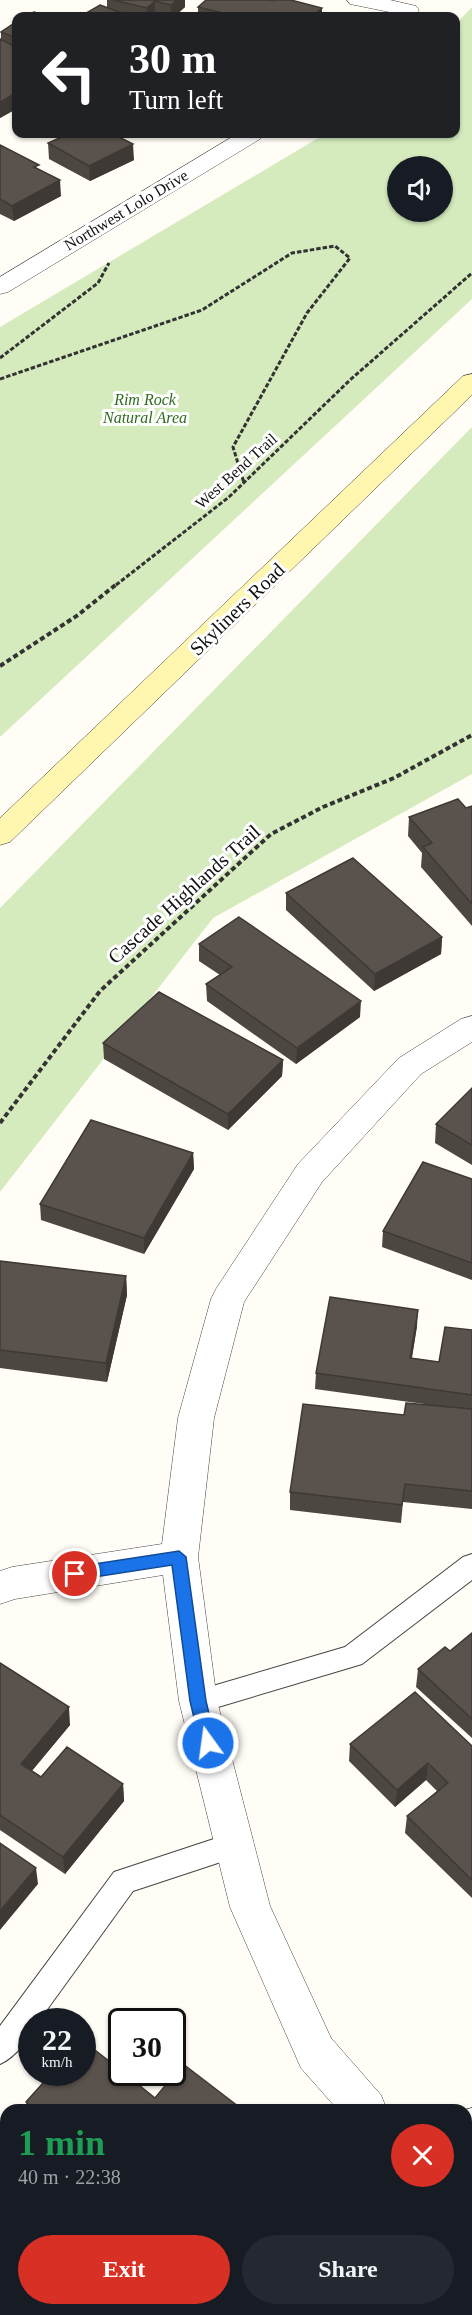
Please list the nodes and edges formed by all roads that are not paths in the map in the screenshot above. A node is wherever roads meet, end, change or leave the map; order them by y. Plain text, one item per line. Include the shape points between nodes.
1 (357, 0) edge
2 (411, 9) edge
3 (245, 138) edge
4 (0, 287) edge
5 (472, 381) edge
6 (0, 835) edge
7 (472, 1026) edge
8 (179, 1557) junction
9 (472, 1565) edge
10 (0, 1588) edge
11 (198, 1701) junction
12 (235, 1845) junction
13 (0, 2049) edge
14 (361, 2104) edge

1 - 2 street
3 - 4 street, Northwest Lolo Drive
5 - 6 street, Skyliners Road
7 - 8 street via 410,1066 310,1173 228,1299 196,1418
8 - 10 street
8 - 11 street
9 - 11 lane via 353,1656
11 - 12 street
12 - 13 lane via 124,1881
12 - 14 street via 250,1907 316,2053

